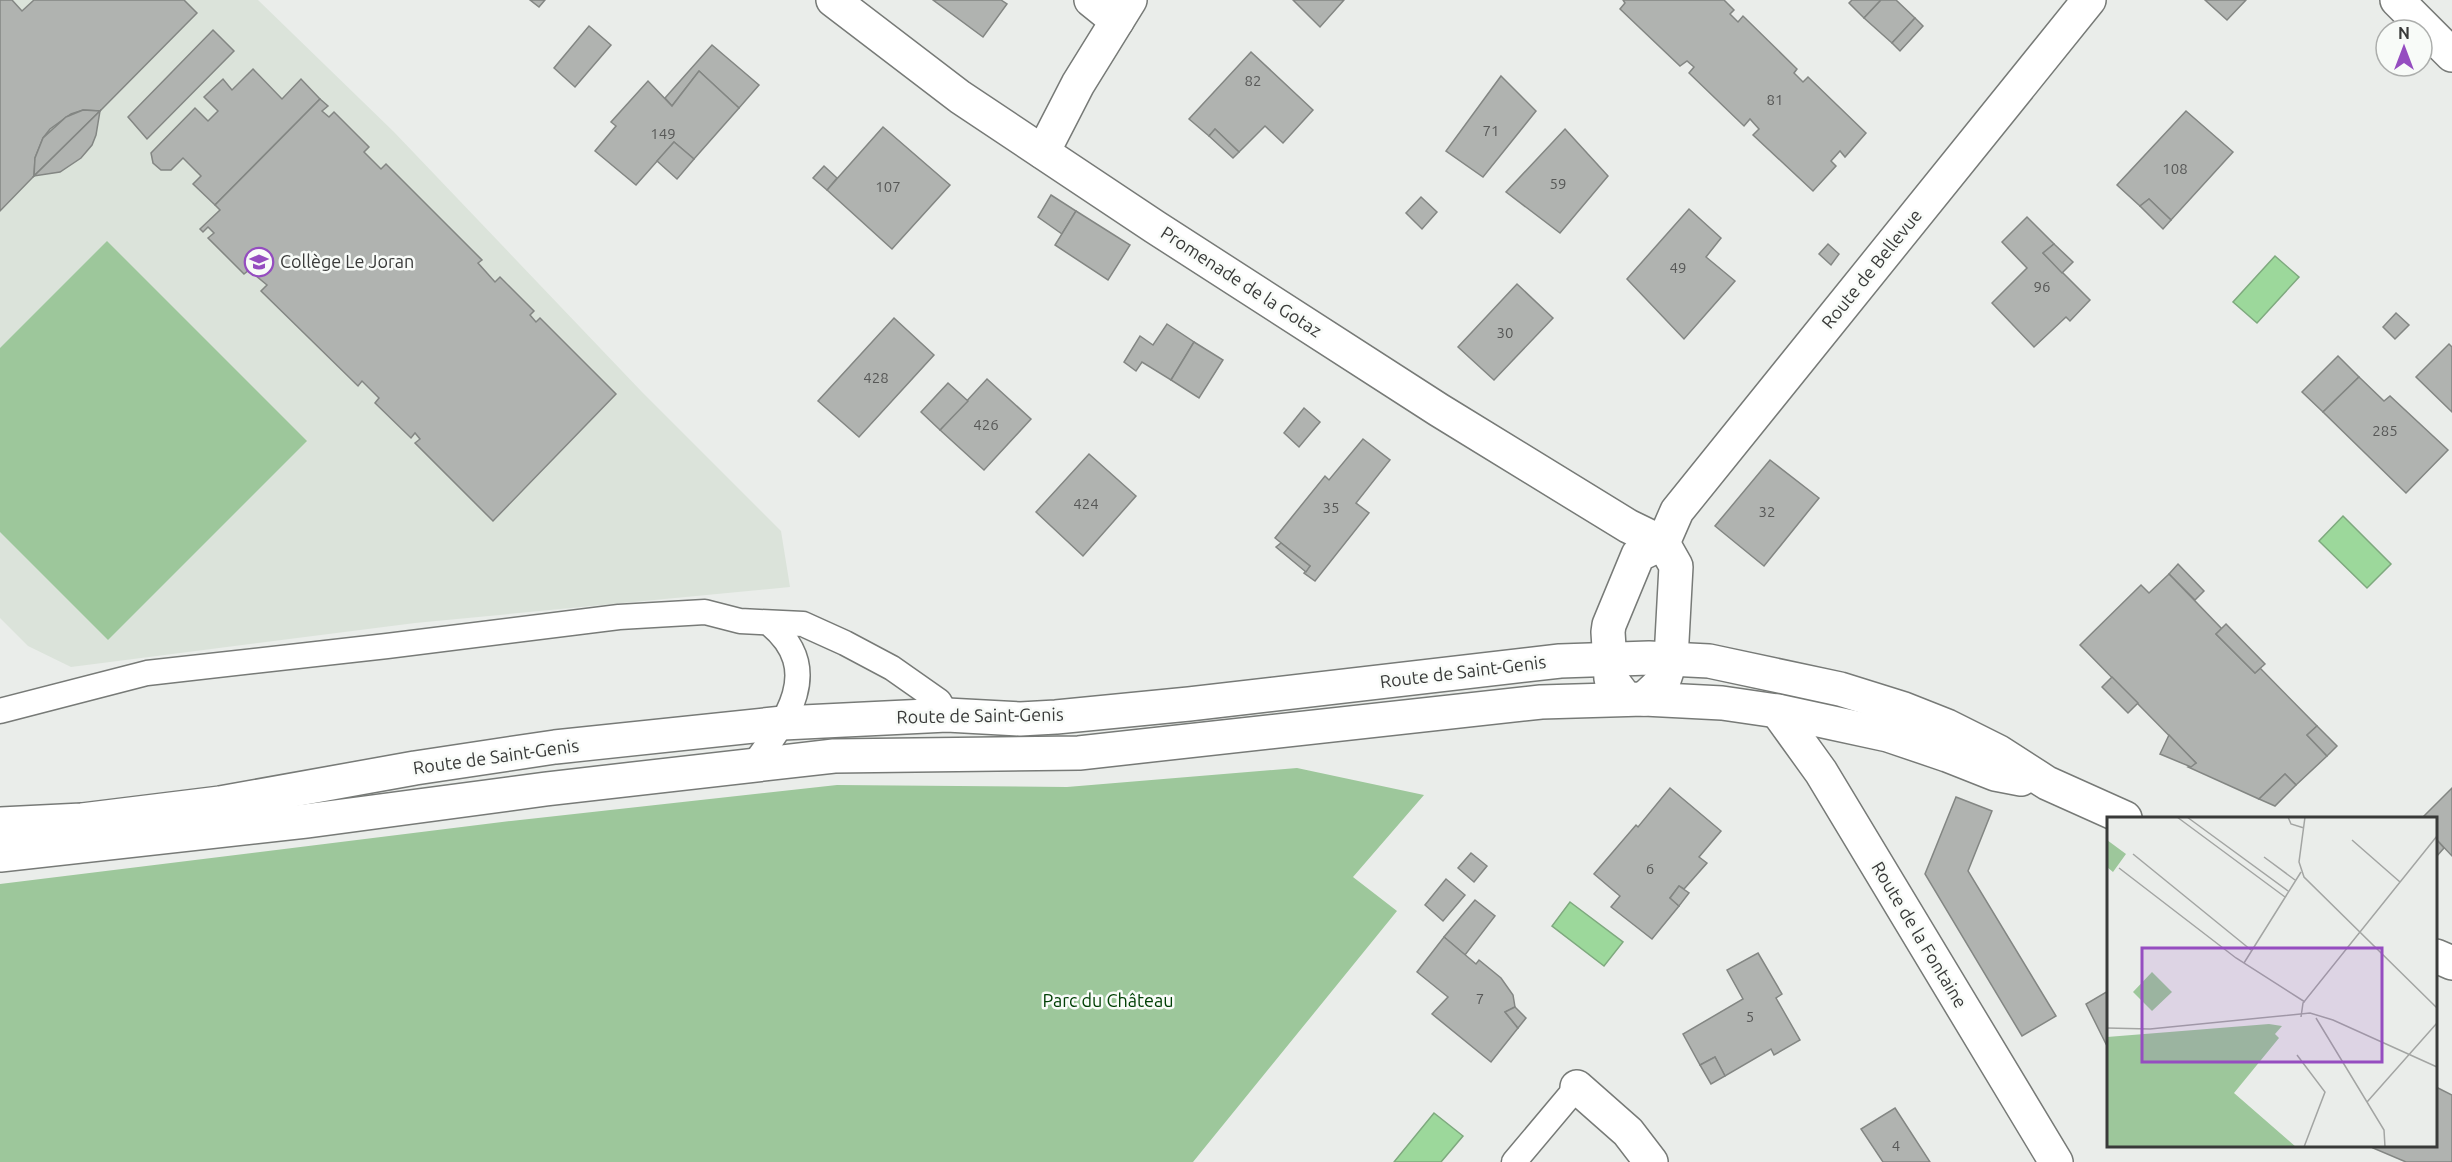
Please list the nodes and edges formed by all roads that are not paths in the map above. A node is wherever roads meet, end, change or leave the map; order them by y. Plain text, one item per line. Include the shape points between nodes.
1 (833, 0) edge
2 (1091, 0) edge
3 (2089, 0) edge
4 (2397, 0) edge
5 (1124, 10) edge
6 (2452, 55) edge
7 (1043, 152) junction
8 (1663, 543) junction
9 (770, 624) junction
10 (1608, 658) junction
11 (1671, 659) junction
12 (1635, 699) junction
13 (0, 711) edge
14 (1777, 711) junction
15 (947, 715) junction
16 (783, 723) junction
17 (753, 765) junction
18 (2047, 783) junction
19 (2120, 817) edge
20 (0, 824) edge
21 (0, 855) edge
22 (2437, 956) edge
23 (2452, 963) edge
24 (1577, 1087) joint
25 (1514, 1162) edge
26 (1651, 1162) edge
27 (2055, 1162) edge

1 - 7 main road, Promenade de la Gotaz via 960,97
2 - 5 main road
3 - 8 main road, Route de Bellevue via 1677,511
4 - 6 main road
5 - 7 main road via 1078,84
7 - 8 main road, Promenade de la Gotaz via 1439,410 1628,526
8 - 10 main road via 1638,555 1609,625
8 - 11 main road via 1676,566
9 - 13 lane via 705,612 619,617 147,673
9 - 15 lane via 802,624 844,643 892,668 939,701
9 - 16 lane via 786,638 798,674 793,703
10 - 11 main road, Route de Saint-Genis
10 - 12 main road via 1611,679
10 - 15 main road, Route de Saint-Genis via 1056,717
11 - 12 main road via 1664,680
11 - 18 main road, Route de Saint-Genis via 1709,661 1775,674 1904,708 1999,752
12 - 14 main road, Route de Saint-Genis via 1722,703
12 - 17 main road, Route de Saint-Genis via 1495,705 1079,753 834,756
14 - 18 main road, Route de Saint-Genis via 1888,735 1995,774
14 - 27 main road, Route de la Fontaine via 1821,772
15 - 16 main road, Route de Saint-Genis
16 - 17 lane
16 - 20 main road, Route de Saint-Genis via 555,747 208,804 82,820
17 - 21 main road, Route de Saint-Genis
18 - 19 main road, Route de Saint-Genis
22 - 23 main road
24 - 25 lane
24 - 26 main road via 1628,1132

